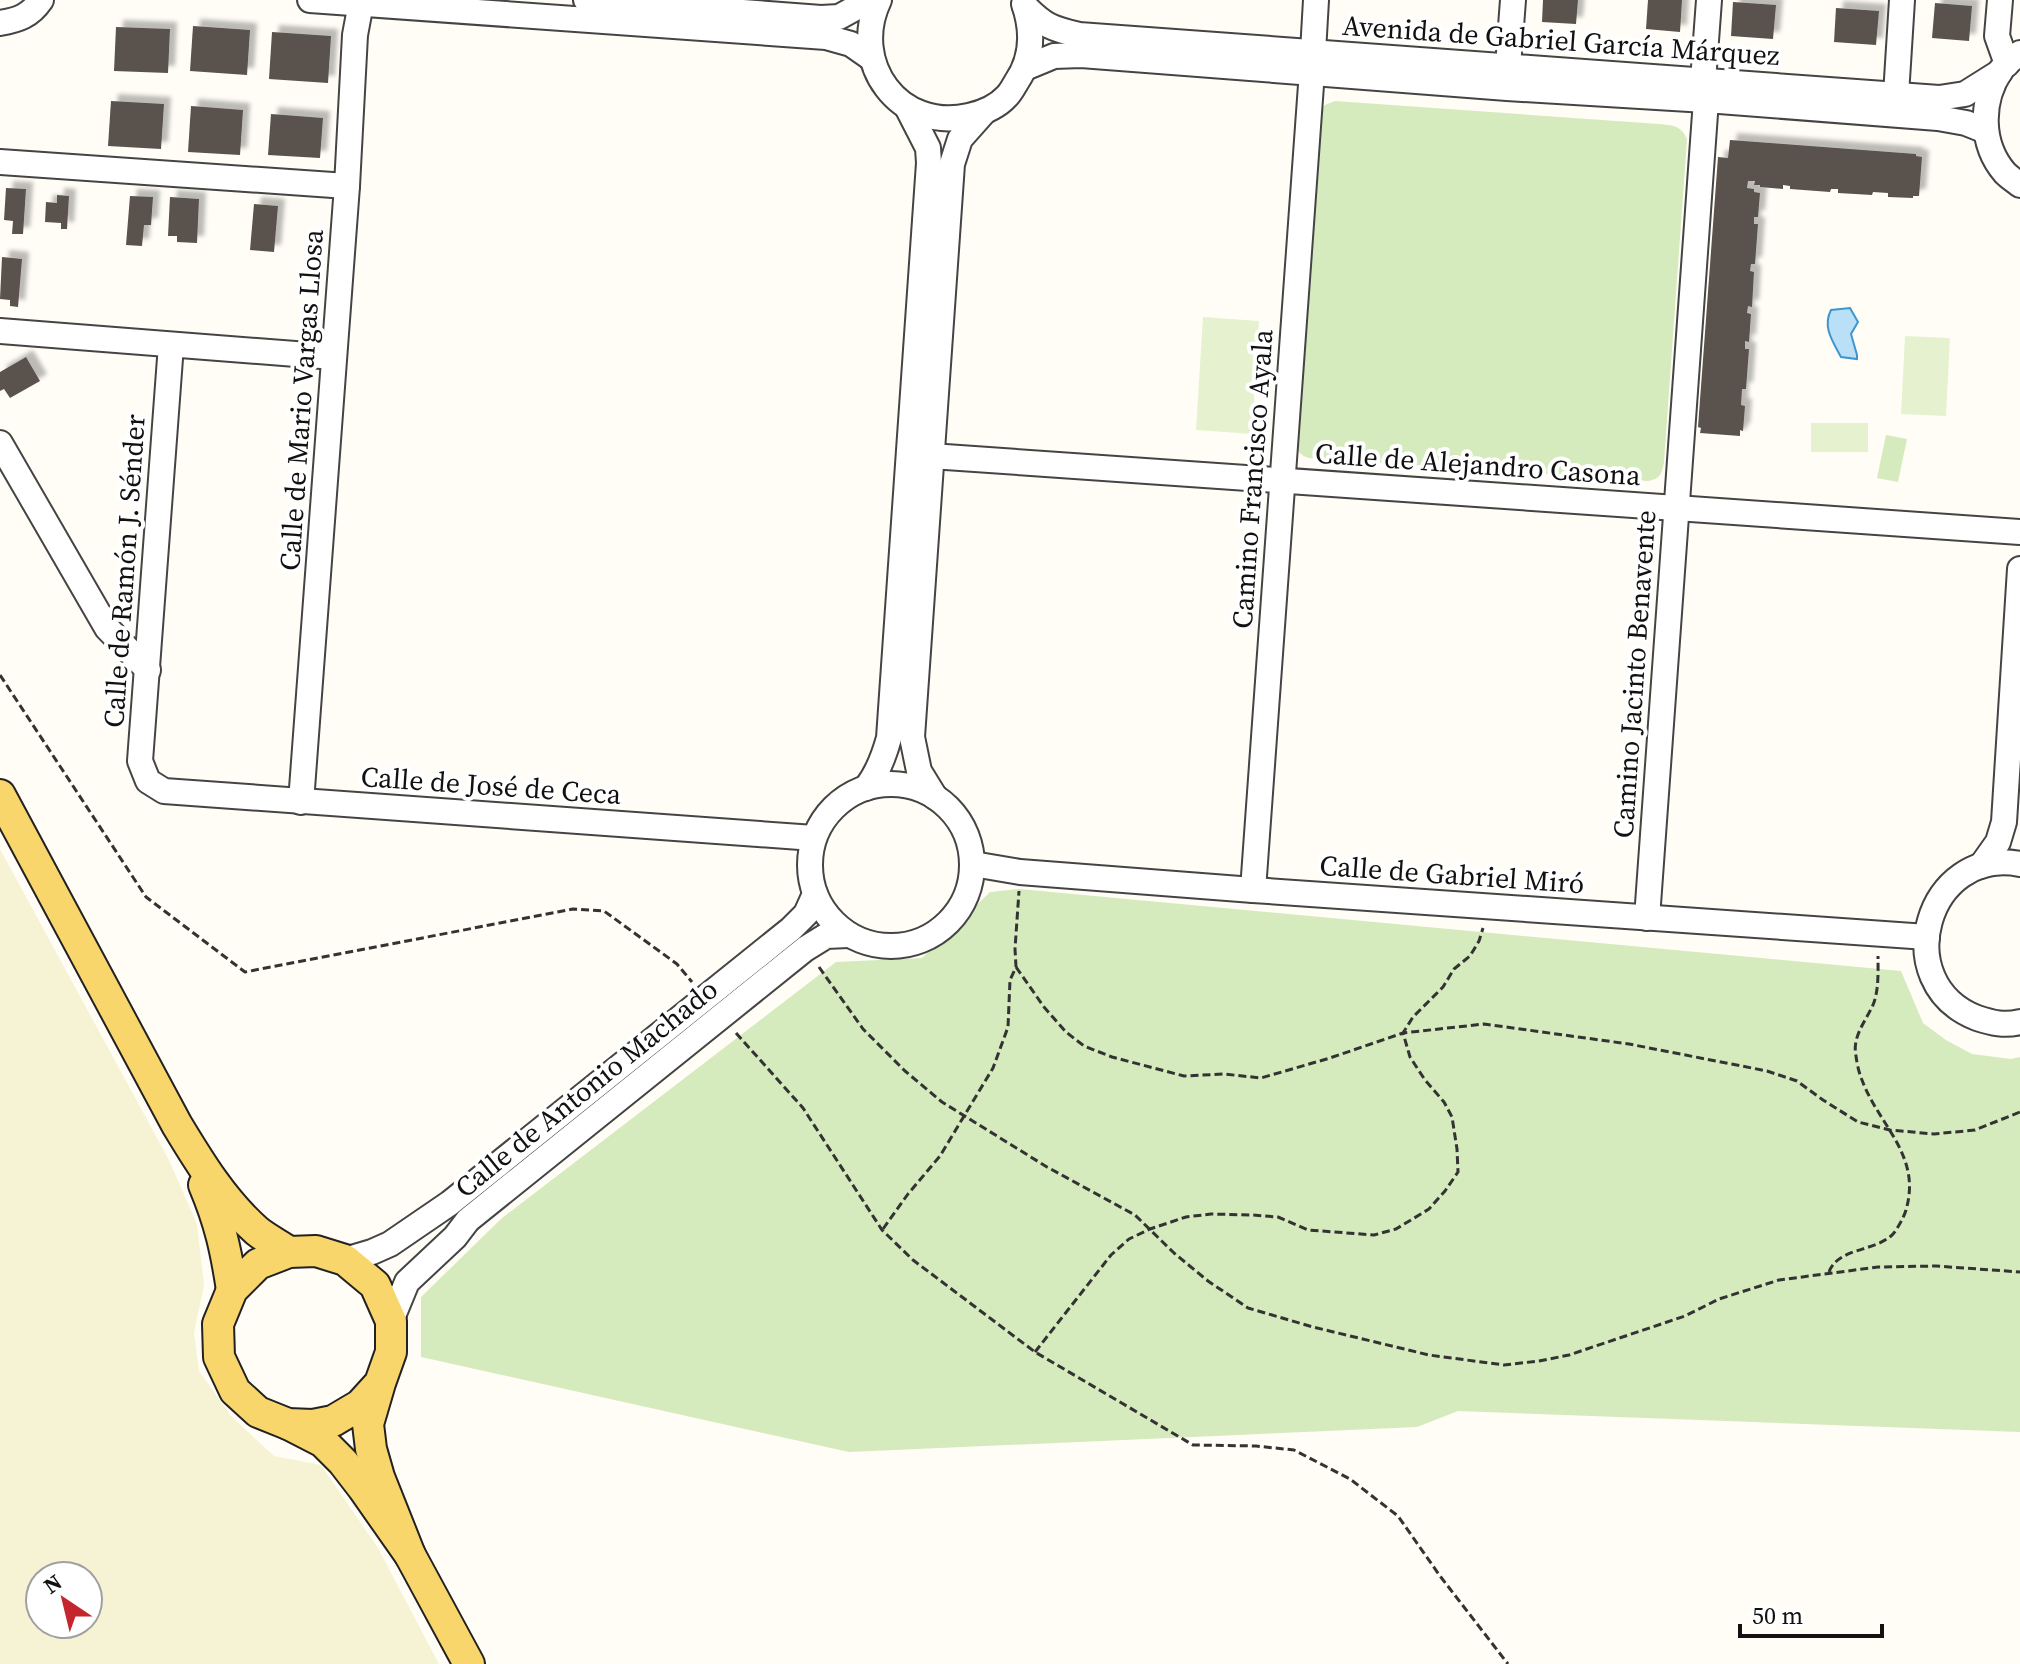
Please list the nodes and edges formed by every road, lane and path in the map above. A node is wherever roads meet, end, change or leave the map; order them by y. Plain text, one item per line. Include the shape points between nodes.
1 (41, 0) edge
2 (310, 0) edge
3 (586, 0) edge
4 (870, 0) edge
5 (879, 0) edge
6 (1316, 0) edge
7 (1513, 0) edge
8 (1709, 0) edge
9 (1902, 0) edge
10 (2000, 0) edge
11 (361, 3) junction
12 (1023, 3) edge
13 (702, 4) edge
14 (0, 23) edge
15 (871, 58) junction
16 (1312, 62) junction
17 (2009, 63) edge
18 (1508, 66) junction
19 (1025, 68) junction
20 (1704, 90) junction
21 (1896, 95) junction
22 (907, 107) junction
23 (984, 112) junction
24 (1986, 131) junction
25 (0, 162) edge
26 (2020, 185) edge
27 (347, 186) junction
28 (0, 331) edge
29 (171, 345) junction
30 (334, 357) junction
31 (0, 443) edge
32 (931, 456) junction
33 (1282, 480) junction
34 (1676, 508) junction
35 (2020, 532) edge
36 (2020, 569) edge
37 (148, 670) junction
38 (0, 675) edge
39 (866, 788) junction
40 (164, 791) joint
41 (0, 795) edge
42 (935, 797) junction
43 (301, 802) junction
44 (814, 838) junction
45 (973, 864) junction
46 (2020, 864) edge
47 (1981, 866) junction
48 (1020, 872) junction
49 (1253, 890) junction
50 (815, 894) junction
51 (1647, 918) junction
52 (1485, 922) dead end
53 (848, 935) junction
54 (1927, 937) junction
55 (805, 949) junction
56 (1878, 953) dead end
57 (1016, 967) junction
58 (706, 998) junction
59 (722, 1017) junction
60 (2020, 1022) edge
61 (1403, 1033) junction
62 (2020, 1112) edge
63 (964, 1117) junction
64 (177, 1125) junction
65 (1890, 1130) junction
66 (1150, 1229) junction
67 (882, 1230) junction
68 (289, 1252) junction
69 (345, 1260) junction
70 (1829, 1272) junction
71 (2020, 1272) edge
72 (232, 1290) junction
73 (391, 1321) junction
74 (1035, 1352) junction
75 (380, 1383) junction
76 (288, 1424) junction
77 (410, 1555) junction
78 (469, 1664) edge
79 (1508, 1664) edge

1 - 14 street via 20,19
2 - 11 street
3 - 13 street
4 - 13 street via 839,17 821,18
5 - 15 street via 872,15
6 - 16 street, Camino Francisco Ayala
7 - 18 street
8 - 20 street, Camino Jacinto Benavente
9 - 21 street
10 - 17 street via 1997,36
11 - 15 street via 826,37 851,44
11 - 27 street, Calle de Mario Vargas Llosa
12 - 16 street, Avenida de Gabriel García Márquez via 1053,29 1079,35
12 - 19 street via 1031,37
15 - 22 street via 891,95
16 - 18 street, Avenida de Gabriel García Márquez
16 - 19 street, Avenida de Gabriel García Márquez via 1081,55 1054,56
16 - 20 street, Avenida de Gabriel García Márquez via 1507,88
16 - 33 street, Camino Francisco Ayala
17 - 21 street, Avenida de Gabriel García Márquez via 1965,94
17 - 24 street via 1987,100
18 - 20 street, Avenida de Gabriel García Márquez
19 - 23 street via 1007,96
20 - 21 street, Avenida de Gabriel García Márquez
20 - 24 street, Avenida de Gabriel García Márquez via 1938,118
20 - 34 street, Camino Jacinto Benavente
22 - 23 street via 944,119
22 - 39 street via 928,148 929,163 889,738
23 - 32 street via 960,139 952,164
24 - 26 street via 1992,153
25 - 27 street
27 - 30 street, Calle de Mario Vargas Llosa
28 - 29 street
29 - 30 street
29 - 37 street, Calle de Ramón J. Sénder
30 - 43 street, Calle de Mario Vargas Llosa
31 - 37 street via 107,628
32 - 33 street, Calle de Alejandro Casona
32 - 42 street via 912,737 919,771
33 - 34 street, Calle de Alejandro Casona
33 - 49 street, Camino Francisco Ayala
34 - 35 street, Calle de Alejandro Casona
34 - 51 street, Camino Jacinto Benavente
36 - 47 street via 2004,822
37 - 40 street, Calle de Ramón J. Sénder via 140,761 148,781
38 - 58 path via 146,897 245,972 573,909 604,911 677,964
39 - 42 street via 893,783
39 - 44 street via 849,795 824,819
40 - 43 street, Calle de José de Ceca
41 - 64 main road
42 - 45 street via 951,809 966,833
43 - 44 street, Calle de José de Ceca
44 - 50 street
45 - 48 street, Calle de Gabriel Miró
45 - 53 street via 967,895 948,923 925,939 895,947
46 - 47 street
47 - 54 street via 1964,873 1939,897
48 - 49 street, Calle de Gabriel Miró
48 - 57 path
49 - 51 street, Calle de Gabriel Miró
50 - 53 street via 832,922
50 - 58 street, Calle de Antonio Machado via 791,929
51 - 54 street, Calle de Gabriel Miró
52 - 61 path via 1470,956
53 - 55 street, Calle de Antonio Machado via 826,936
54 - 60 street via 1933,978 1948,1000 1964,1013 1992,1023
55 - 59 street, Calle de Antonio Machado
55 - 63 path via 863,1029 905,1071
56 - 65 path via 1874,1003 1860,1027 1855,1052 1862,1081
57 - 61 path via 1044,1007 1084,1046 1184,1076 1261,1078
57 - 63 path via 1010,980 1008,1027 993,1068
58 - 69 street, Calle de Antonio Machado via 450,1203 390,1244
59 - 67 path via 803,1108
59 - 73 street, Calle de Antonio Machado via 468,1220 407,1282
61 - 65 path via 1484,1024 1677,1052 1797,1081 1858,1122
61 - 66 path via 1410,1057 1452,1117 1457,1149 1458,1172 1429,1209 1374,1235 1308,1230 1278,1217 1252,1215 1186,1217
62 - 65 path via 1975,1130
63 - 66 path via 1135,1215
63 - 67 path
64 - 68 main road via 230,1204 259,1233
64 - 72 main road via 218,1218
65 - 70 path via 1905,1157 1906,1211 1892,1236 1845,1256
66 - 70 path via 1208,1281 1248,1308 1429,1355 1504,1365 1569,1355 1734,1294
66 - 74 path via 1111,1255
67 - 74 path via 913,1260
68 - 69 main road via 316,1251
68 - 72 main road via 258,1264
69 - 73 main road via 375,1285
70 - 71 path via 1936,1266
72 - 76 main road via 218,1324 219,1357 235,1391 258,1412
73 - 75 main road via 391,1352
74 - 79 path via 1193,1445 1294,1450 1350,1479 1398,1516
75 - 76 main road via 360,1405 333,1421
75 - 77 main road via 368,1424 371,1449
76 - 77 main road via 323,1442 343,1462
77 - 78 main road

